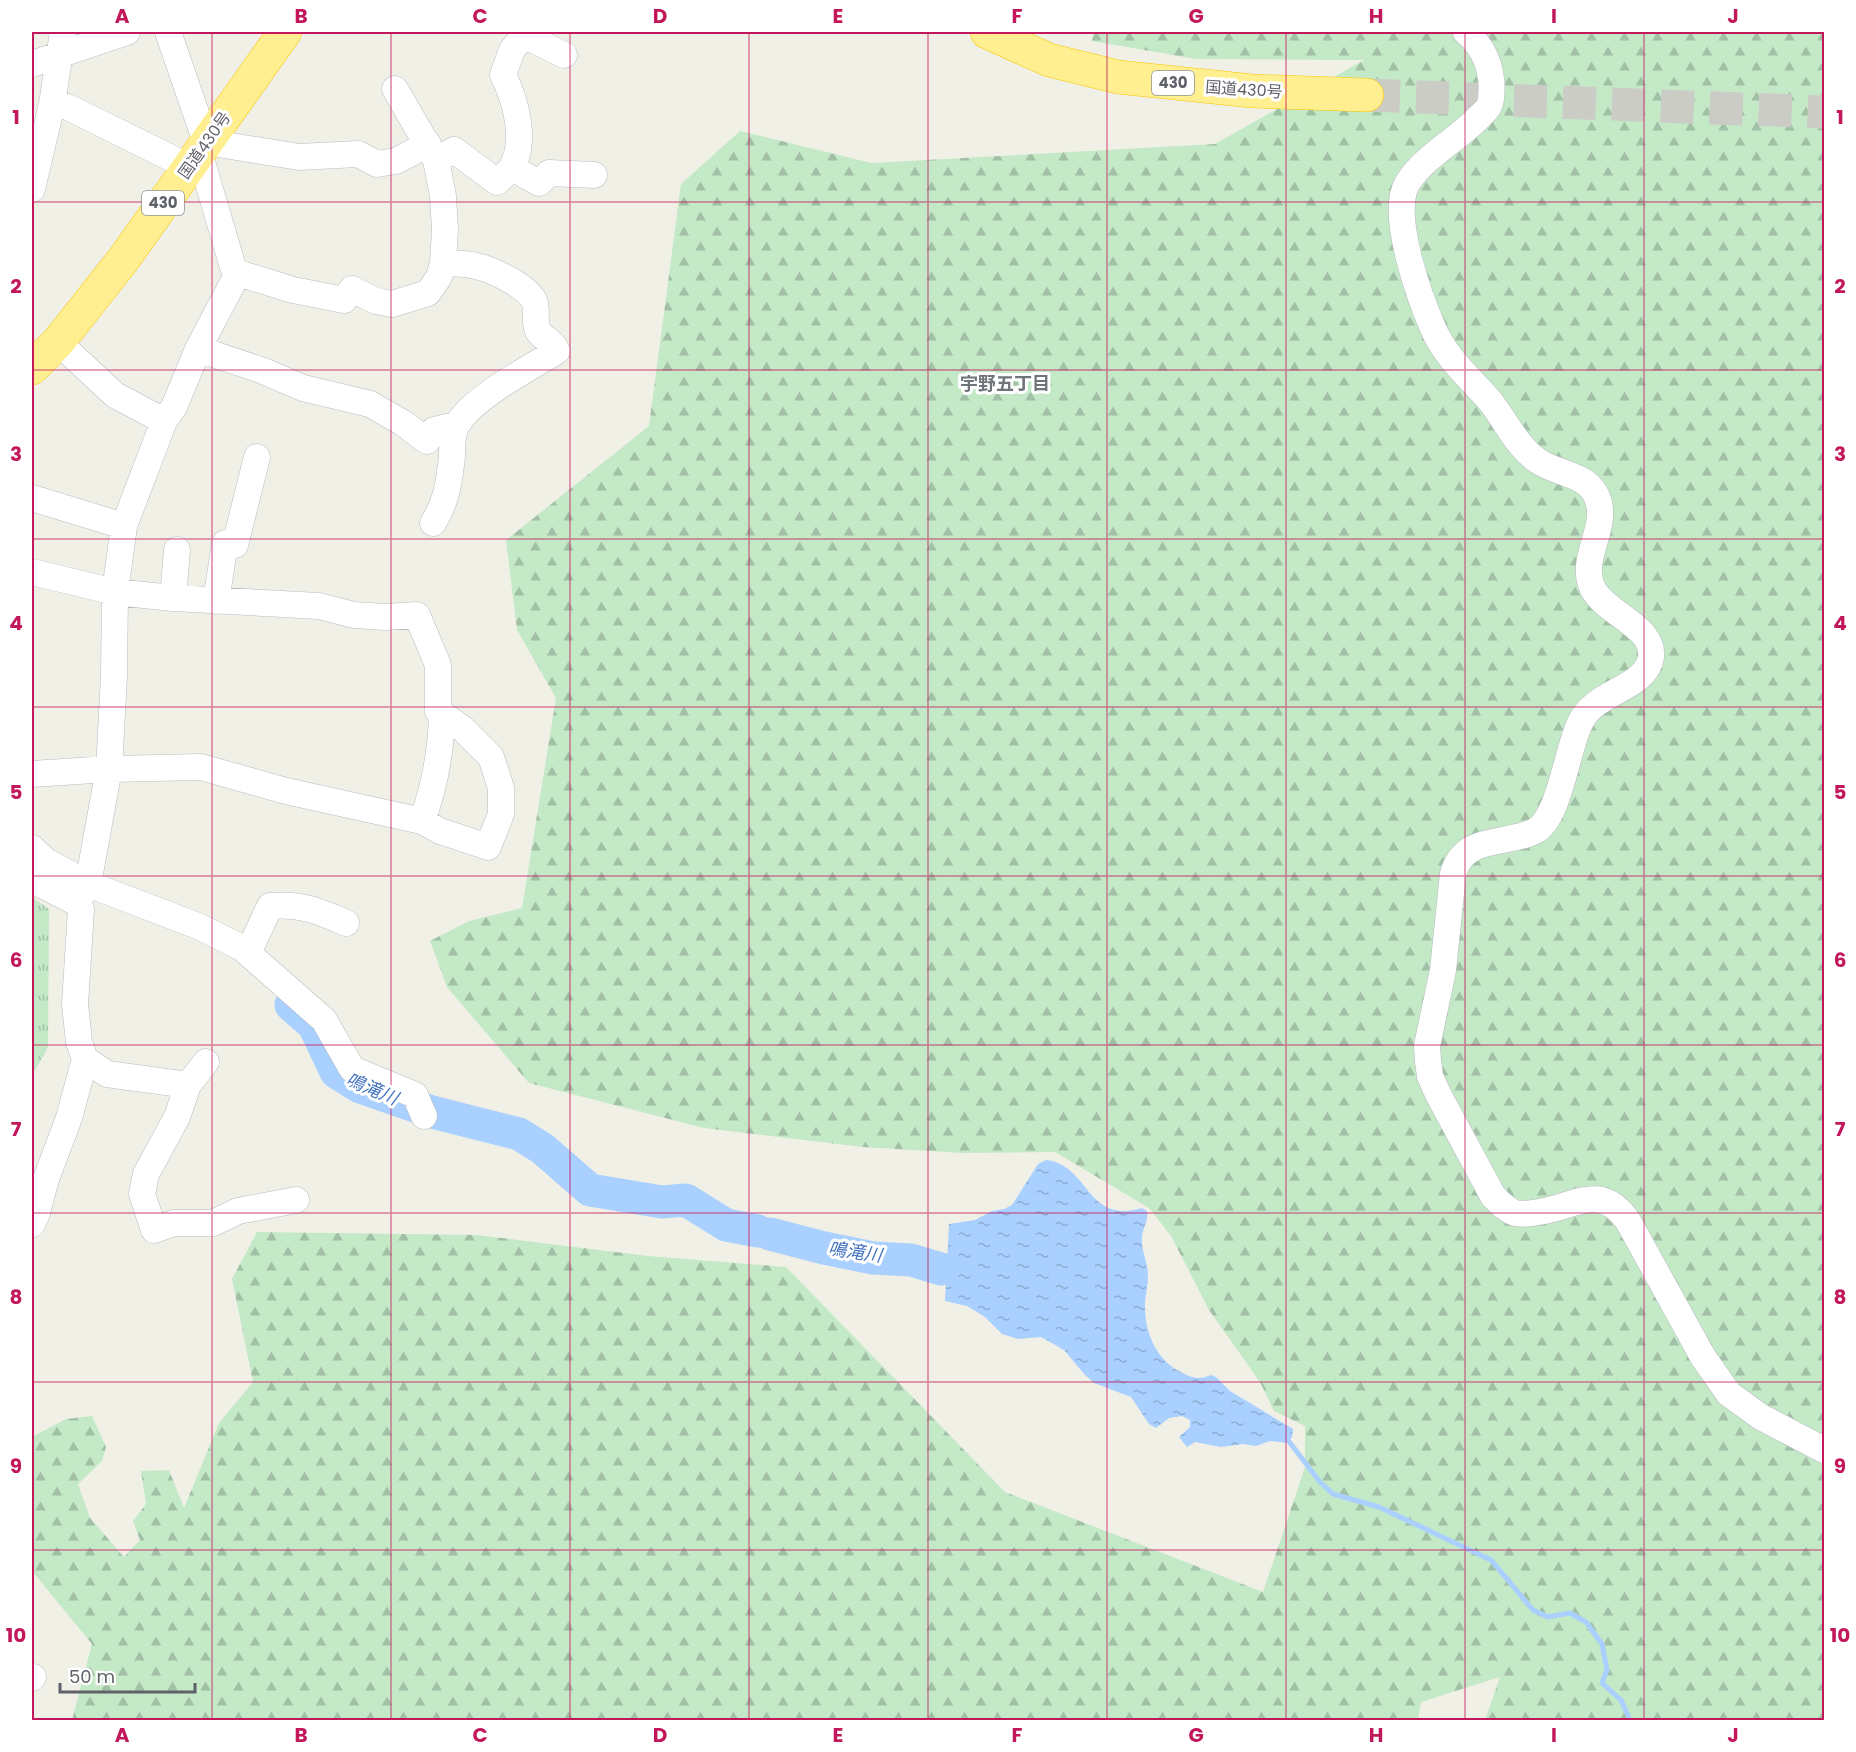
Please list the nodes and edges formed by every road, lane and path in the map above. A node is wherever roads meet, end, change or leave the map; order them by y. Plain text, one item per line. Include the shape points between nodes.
1 (127, 32) edge
2 (168, 32) edge
3 (285, 32) edge
4 (987, 32) edge
5 (1466, 32) edge
6 (62, 42) edge
7 (564, 55) dead end
8 (32, 64) edge
9 (395, 89) dead end
10 (1367, 95) tunnel mouth
11 (52, 104) junction
12 (32, 127) edge
13 (432, 152) junction
14 (198, 154) junction
15 (512, 168) junction
16 (594, 175) dead end
17 (32, 189) edge
18 (443, 263) junction
19 (238, 273) junction
20 (57, 342) junction
21 (198, 349) junction
22 (32, 368) edge
23 (164, 421) junction
24 (454, 431) junction
25 (257, 457) dead end
26 (32, 498) edge
27 (433, 523) dead end
28 (124, 526) junction
29 (177, 550) dead end
30 (32, 572) edge
31 (115, 592) junction
32 (173, 598) junction
33 (216, 601) junction
34 (442, 714) junction
35 (109, 769) junction
36 (32, 774) edge
37 (422, 821) junction
38 (32, 848) edge
39 (32, 880) edge
40 (83, 893) junction
41 (346, 923) dead end
42 (248, 953) junction
43 (86, 1059) junction
44 (206, 1062) dead end
45 (188, 1085) junction
46 (420, 1108) dead end
47 (296, 1200) dead end
48 (32, 1224) edge
49 (1824, 1450) edge

1 - 6 street
2 - 14 street
3 - 14 highway, 国道430号 / 430
4 - 10 highway, 国道430号 / 430 via 1049,60 1118,77 1252,91
5 - 49 street via 1490,66 1489,106 1410,177 1403,194 1402,216 1413,273 1446,352 1492,403 1522,447 1538,461 1584,482 1594,491 1600,518 1589,564 1593,588 1613,612 1644,634 1651,654 1648,667 1639,678 1595,702 1585,712 1546,821 1535,831 1477,846 1457,860 1452,874 1443,970 1427,1046 1430,1076 1493,1196 1504,1207 1517,1214 1530,1214 1589,1199 1605,1200 1619,1208 1703,1357 1729,1394 1761,1417
6 - 8 street
6 - 11 street
7 - 15 street via 522,38 512,50 503,75 518,118 518,149
9 - 13 street
11 - 12 street
11 - 14 street
11 - 17 street
13 - 14 street via 377,164 358,154
13 - 15 street via 454,150 497,182
13 - 18 street via 443,196
14 - 19 street
14 - 20 highway, 国道430号 / 430 via 123,260
15 - 16 street via 539,183 549,173
18 - 19 street via 428,293 392,304 352,289 344,300 292,290
18 - 24 street via 475,265 527,292 535,302 539,333 557,351 476,404
19 - 21 street
20 - 22 highway, 国道430号 / 430
20 - 23 street via 116,395
21 - 23 street via 174,407
21 - 24 street via 303,388 370,404 427,441 434,430 446,427
23 - 28 street
24 - 27 street via 443,508
25 - 33 street via 235,544 225,543
26 - 28 street
28 - 31 street
29 - 32 street
30 - 31 street
31 - 32 street
31 - 35 street
32 - 33 street
33 - 34 street via 319,606 354,615 417,615 438,665 438,711
34 - 37 street via 439,762
34 - 37 street via 491,757 501,788 501,814 488,847
35 - 36 street
35 - 37 street via 201,766 286,791
35 - 40 street
38 - 40 street
39 - 40 street
40 - 42 street via 198,926
40 - 43 street via 75,1004 79,1042
41 - 42 street via 314,908 270,906
42 - 46 street via 324,1020 352,1069 415,1095
43 - 45 street via 107,1074
43 - 48 street
44 - 45 street
45 - 47 street via 177,1117 146,1174 142,1194 154,1230 174,1223 213,1223 238,1211

